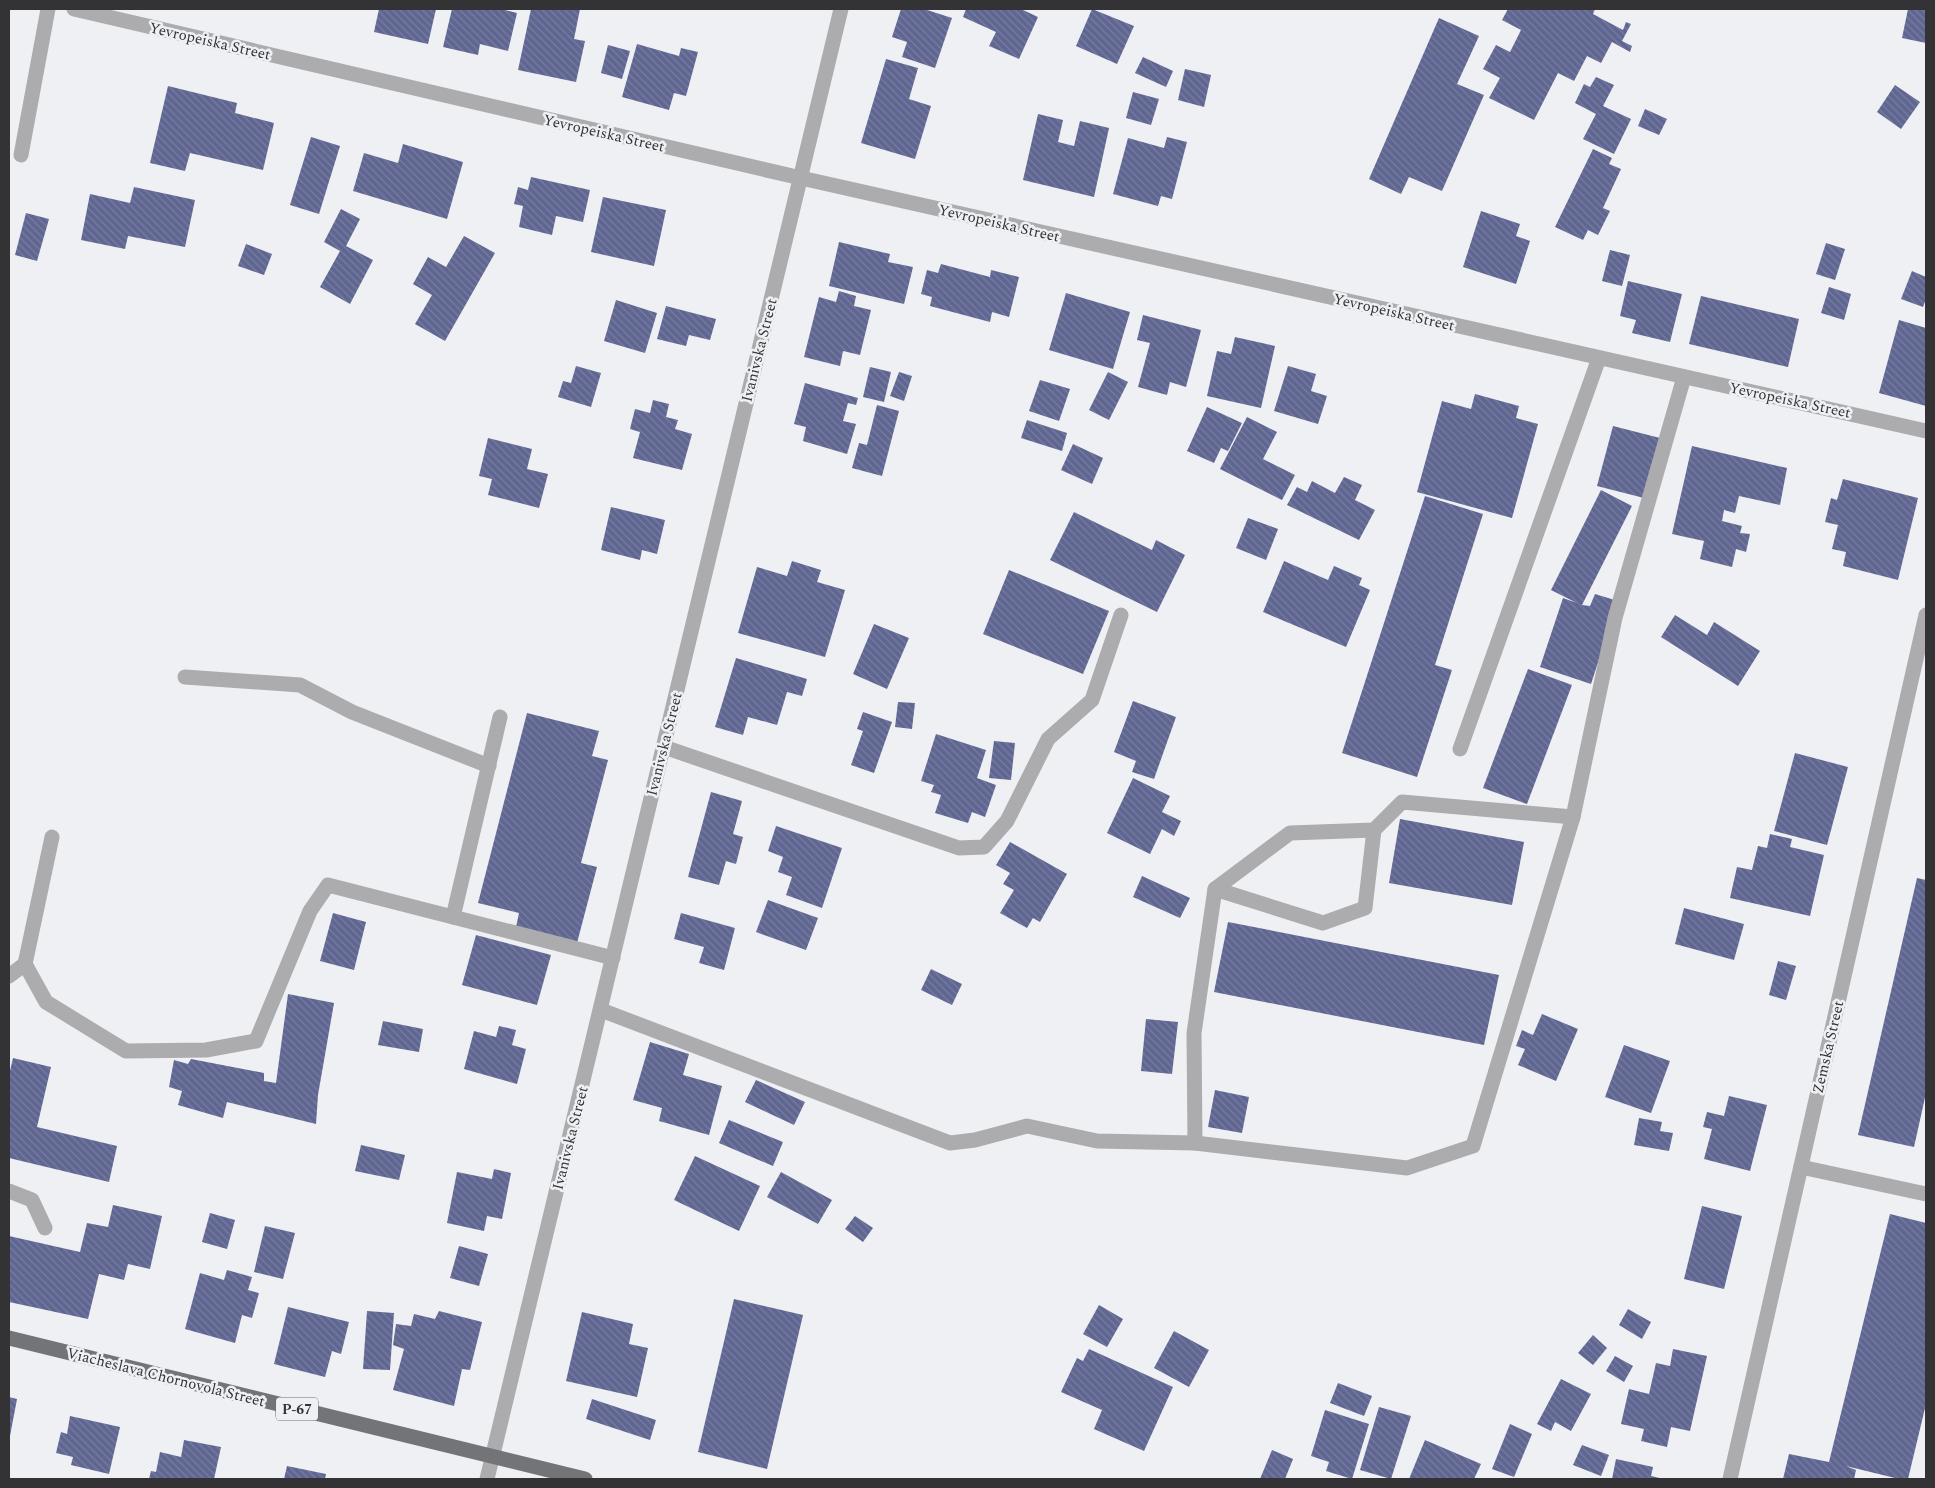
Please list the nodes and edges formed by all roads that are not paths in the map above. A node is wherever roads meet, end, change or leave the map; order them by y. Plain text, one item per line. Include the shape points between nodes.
1 (48, 9) edge
2 (74, 9) edge
3 (841, 9) edge
4 (21, 155) dead end
5 (801, 178) junction
6 (1599, 358) junction
7 (1684, 377) junction
8 (1926, 431) edge
9 (1121, 615) dead end
10 (1926, 615) edge
11 (185, 677) dead end
12 (500, 717) dead end
13 (664, 747) junction
14 (1460, 749) dead end
15 (489, 766) junction
16 (1574, 817) junction
17 (1374, 830) junction
18 (52, 837) dead end
19 (1215, 889) junction
20 (453, 917) junction
21 (613, 958) junction
22 (25, 964) junction
23 (9, 976) edge
24 (601, 1010) junction
25 (1195, 1143) junction
26 (1801, 1167) junction
27 (9, 1191) edge
28 (1926, 1194) edge
29 (45, 1228) dead end
30 (9, 1338) edge
31 (493, 1457) junction
32 (487, 1479) edge
33 (585, 1479) edge
34 (1730, 1479) edge

1 - 4 street
2 - 5 street, Yevropeiska Street
3 - 5 street, Ivanivska Street
5 - 6 street, Yevropeiska Street
5 - 13 street, Ivanivska Street
6 - 7 street, Yevropeiska Street
6 - 14 street
7 - 8 street, Yevropeiska Street
7 - 16 street via 1616,618
9 - 13 street via 1092,700 1048,739 1007,820 984,847 959,848
10 - 26 street, Zemska Street
11 - 15 street via 300,685 352,712
12 - 15 street
13 - 21 street, Ivanivska Street
15 - 20 street
16 - 17 street via 1402,802
16 - 25 street via 1473,1146 1407,1168
17 - 19 street via 1290,833
17 - 19 street via 1365,908 1323,923
18 - 22 street
19 - 25 street via 1194,1033
20 - 21 street
20 - 22 street via 328,885 310,911 256,1041 206,1050 126,1051 46,1002
21 - 24 street, Ivanivska Street
22 - 23 street
24 - 25 street via 950,1143 1027,1126 1097,1141
24 - 31 street, Ivanivska Street
26 - 28 street
26 - 34 street, Zemska Street
27 - 29 street via 32,1200
30 - 31 main road, Viacheslava Chornovola Street / Р-67
31 - 32 street, Ivanivska Street
31 - 33 main road, Viacheslava Chornovola Street / Р-67

